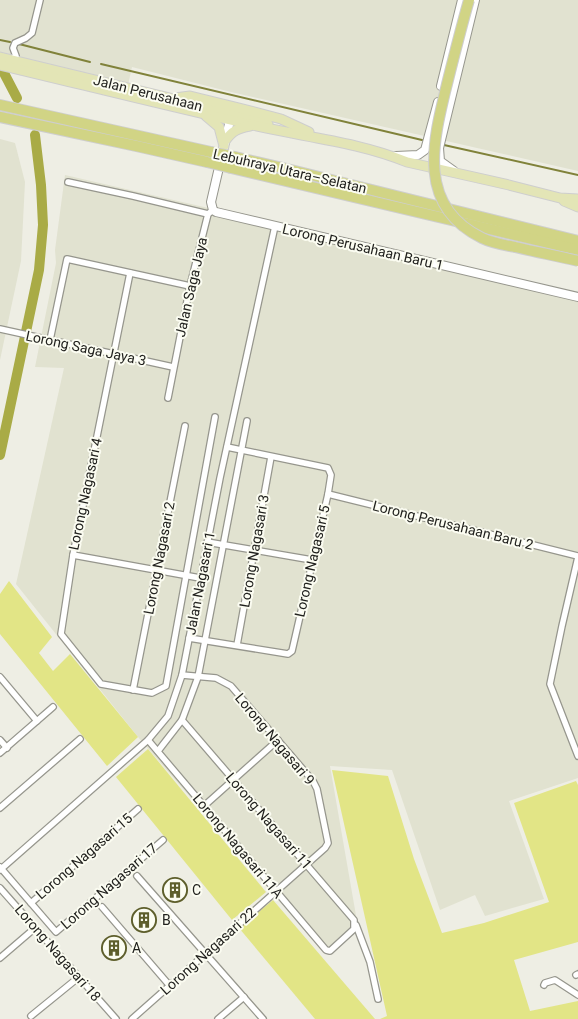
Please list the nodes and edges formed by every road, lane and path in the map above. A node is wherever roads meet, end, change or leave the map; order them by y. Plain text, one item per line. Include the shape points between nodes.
1 (40, 0) edge
2 (462, 0) edge
3 (469, 0) edge
4 (475, 0) edge
5 (0, 57) edge
6 (10, 60) junction
7 (0, 65) edge
8 (0, 105) edge
9 (202, 113) junction
10 (234, 114) junction
11 (0, 117) edge
12 (253, 125) junction
13 (294, 133) junction
14 (323, 138) junction
15 (225, 144) junction
16 (392, 156) junction
17 (209, 157) junction
18 (458, 174) junction
19 (68, 182) dead end
20 (560, 198) junction
21 (578, 200) edge
22 (578, 207) edge
23 (210, 212) junction
24 (275, 226) junction
25 (578, 241) edge
26 (578, 250) edge
27 (578, 261) edge
28 (130, 273) junction
29 (190, 286) junction
30 (578, 297) edge
31 (0, 329) edge
32 (50, 340) junction
33 (114, 353) junction
34 (173, 367) junction
35 (168, 398) dead end
36 (215, 417) dead end
37 (247, 421) dead end
38 (186, 426) dead end
39 (227, 447) junction
40 (241, 450) junction
41 (271, 457) junction
42 (328, 494) junction
43 (207, 542) junction
44 (224, 544) junction
45 (254, 550) junction
46 (73, 555) junction
47 (578, 556) edge
48 (312, 560) junction
49 (157, 570) junction
50 (186, 576) junction
51 (200, 578) junction
52 (189, 638) junction
53 (206, 640) junction
54 (237, 645) junction
55 (182, 676) junction
56 (0, 677) edge
57 (198, 677) junction
58 (134, 690) junction
59 (53, 707) dead end
60 (182, 720) junction
61 (37, 721) junction
62 (80, 739) dead end
63 (0, 740) edge
64 (148, 740) junction
65 (278, 740) junction
66 (7, 748) junction
67 (158, 751) junction
68 (0, 753) edge
69 (578, 756) edge
70 (233, 780) junction
71 (204, 806) junction
72 (0, 808) edge
73 (138, 809) dead end
74 (162, 840) dead end
75 (328, 843) joint
76 (307, 864) junction
77 (0, 869) edge
78 (137, 876) dead end
79 (0, 888) edge
80 (276, 891) junction
81 (30, 903) junction
82 (102, 906) dead end
83 (355, 923) junction
84 (36, 928) junction
85 (206, 954) junction
86 (0, 958) edge
87 (79, 977) junction
88 (170, 986) junction
89 (544, 986) dead end
90 (578, 995) edge
91 (244, 997) junction
92 (378, 998) dead end
93 (32, 1016) dead end
94 (116, 1019) edge
95 (132, 1019) edge
96 (218, 1019) edge
97 (263, 1019) edge

1 - 6 street via 32,33 15,43 16,56
2 - 16 street via 427,147 422,154
3 - 27 highway, bridge via 434,141 433,168 440,194 457,220 480,237
4 - 18 street via 439,148 440,162
5 - 6 main road, Jalan Perusahaan
6 - 10 main road, Jalan Perusahaan via 171,99 190,96
7 - 9 main road, Jalan Perusahaan
8 - 17 highway, Lebuhraya Utara–Selatan
9 - 10 main road, Jalan Perusahaan
9 - 15 main road via 219,127
10 - 12 main road, Jalan Perusahaan
10 - 13 main road, Jalan Perusahaan
10 - 14 main road via 286,121
10 - 15 street
11 - 17 highway, Lebuhraya Utara–Selatan via 136,146
12 - 13 main road, Jalan Perusahaan
12 - 15 main road via 236,129
13 - 14 main road, Jalan Perusahaan
14 - 16 main road, Jalan Perusahaan
15 - 23 street
16 - 18 main road, Jalan Perusahaan
17 - 25 highway, Lebuhraya Utara–Selatan, bridge via 234,158 283,168
17 - 26 highway, Lebuhraya Utara–Selatan, bridge via 231,168
18 - 20 main road, Jalan Perusahaan
19 - 23 street
20 - 21 main road, Jalan Perusahaan
20 - 22 main road, Jalan Perusahaan
23 - 24 street, Lorong Perusahaan Baru 1
23 - 29 street, Jalan Saga Jaya
24 - 30 street, Lorong Perusahaan Baru 1
24 - 39 street, Jalan Nagasari 1
28 - 29 street
28 - 32 street via 67,259
28 - 33 street, Lorong Nagasari 4
29 - 34 street, Jalan Saga Jaya
31 - 32 street, Lorong Saga Jaya 3
32 - 33 street, Lorong Saga Jaya 3
33 - 34 street, Lorong Saga Jaya 3
33 - 46 street, Lorong Nagasari 4
34 - 35 street, Jalan Saga Jaya
36 - 50 street
37 - 40 street, Jalan Nagasari 1
38 - 49 street, Lorong Nagasari 2
39 - 40 street
39 - 43 street, Jalan Nagasari 1
40 - 41 street
40 - 44 street, Jalan Nagasari 1
41 - 42 street, Lorong Nagasari 5 via 328,468 331,475
41 - 45 street, Lorong Nagasari 3
42 - 47 street, Lorong Perusahaan Baru 2
42 - 48 street, Lorong Nagasari 5
43 - 44 street
43 - 51 street, Jalan Nagasari 1
44 - 45 street
44 - 53 street, Jalan Nagasari 1
45 - 48 street
45 - 54 street, Lorong Nagasari 3
46 - 49 street
46 - 58 street, Lorong Nagasari 4 via 61,634 102,684
47 - 69 street via 550,684
48 - 54 street, Lorong Nagasari 5 via 292,651 288,654
49 - 50 street
49 - 58 street, Lorong Nagasari 2
50 - 51 street
50 - 58 street via 166,686 152,693
51 - 52 street, Jalan Nagasari 1
52 - 53 street
52 - 55 street, Jalan Nagasari 1
53 - 54 street
53 - 57 street, Jalan Nagasari 1
55 - 57 street, Lorong Nagasari 9
55 - 64 street, Jalan Nagasari 1 via 168,716
56 - 61 street
57 - 60 street, Jalan Nagasari 1
57 - 65 street, Lorong Nagasari 9 via 216,678 231,686
59 - 61 street
60 - 67 street, Jalan Nagasari 1
60 - 70 street, Lorong Nagasari 11
61 - 66 street
62 - 72 street
63 - 66 street
64 - 67 street, Lorong Nagasari 11A
64 - 77 street, Jalan Nagasari 1
65 - 70 street
65 - 75 street, Lorong Nagasari 9 via 317,789
66 - 68 street
67 - 71 street, Lorong Nagasari 11A
70 - 71 street
70 - 76 street, Lorong Nagasari 11
71 - 80 street, Lorong Nagasari 11A
73 - 81 street, Lorong Nagasari 15
74 - 81 street, Lorong Nagasari 17 via 56,932
75 - 76 street, Lorong Nagasari 22
76 - 80 street, Lorong Nagasari 22
76 - 83 street, Lorong Nagasari 11
77 - 81 street
78 - 85 street
79 - 84 street, Lorong Nagasari 18
80 - 83 street, Lorong Nagasari 11A via 326,950 330,951 354,929
80 - 85 street, Lorong Nagasari 22
82 - 88 street
83 - 92 street, Lorong Nagasari 11 via 370,962
84 - 86 street
84 - 87 street, Lorong Nagasari 18
85 - 88 street, Lorong Nagasari 22
85 - 91 street
87 - 93 street
87 - 94 street, Lorong Nagasari 18
88 - 95 street, Lorong Nagasari 22
89 - 90 street via 555,980
91 - 96 street
91 - 97 street

